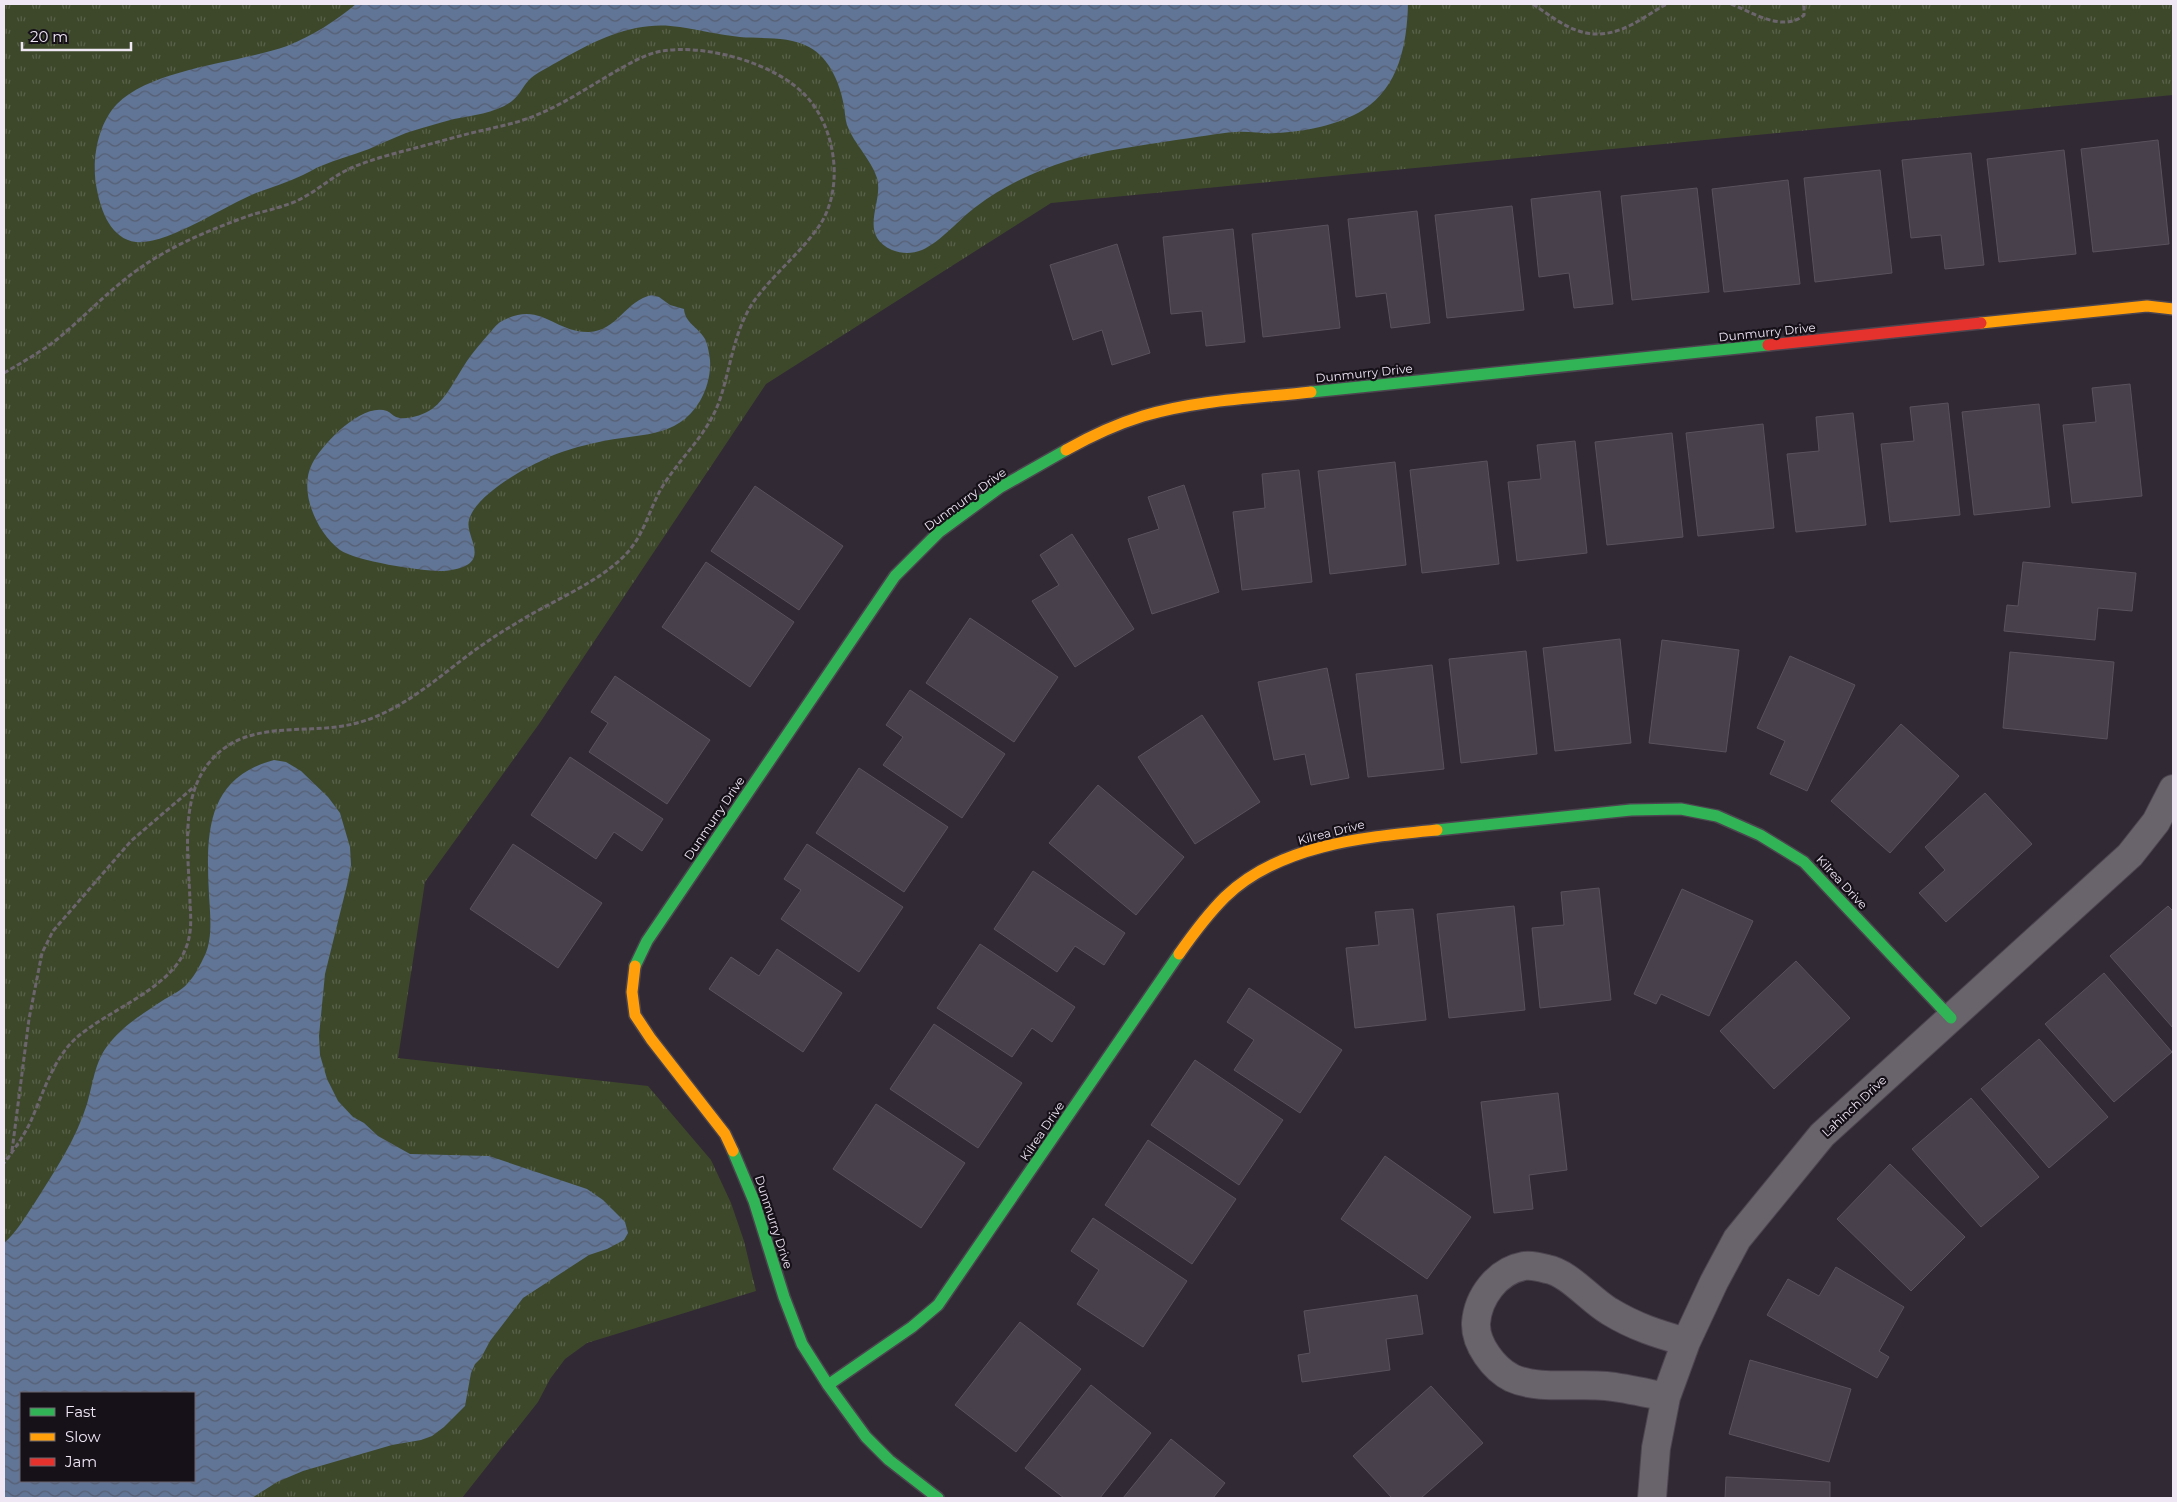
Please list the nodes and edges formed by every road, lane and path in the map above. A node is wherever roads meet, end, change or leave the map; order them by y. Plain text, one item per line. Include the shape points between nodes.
1 (1532, 4) edge
2 (1667, 4) edge
3 (1731, 4) edge
4 (1804, 4) edge
5 (2173, 309) edge
6 (4, 373) edge
7 (196, 785) junction
8 (2173, 789) edge
9 (1951, 1018) junction
10 (12, 1152) junction
11 (4, 1163) edge
12 (1686, 1342) junction
13 (828, 1385) junction
14 (1666, 1397) junction
15 (938, 1498) edge
16 (1652, 1498) edge

1 - 2 path via 1573,29 1605,35
3 - 4 path via 1780,23 1791,23 1804,15
5 - 13 street, Dunmurry Drive via 2147,306 1199,404 1143,416 1080,442 1000,488 940,532 895,576 647,941 634,965 632,992 635,1015 725,1134 754,1201 802,1344
6 - 7 path via 54,342 144,265 181,244 312,194 345,170 523,120 548,110 641,58 662,51 712,52 776,73 799,88 817,108 828,131 833,181 829,206 821,225 773,276 750,307 736,334 720,400 709,425 662,486 639,538 625,555 606,571 478,647 411,698 378,716 351,725 248,734 224,748 206,765
7 - 10 path via 130,842 53,931 42,953 29,1019
7 - 10 path via 189,824 191,922 184,955 161,981 73,1041 61,1056 28,1129
8 - 9 street, Lahinch Drive via 2156,822 2130,856
9 - 12 street, Lahinch Drive via 1822,1134 1771,1195 1737,1239
9 - 13 street, Kilrea Drive via 1804,862 1760,835 1716,816 1681,809 1631,810 1366,837 1308,850 1264,868 1226,896 1194,932 938,1305
10 - 11 path
12 - 14 street, Lahinch Drive
12 - 14 street via 1639,1328 1549,1269 1524,1266 1500,1276 1484,1294 1476,1324 1483,1351 1498,1369 1513,1378 1539,1384 1607,1386
13 - 15 street, Dunmurry Drive via 866,1438
14 - 16 street, Lahinch Drive via 1656,1448

